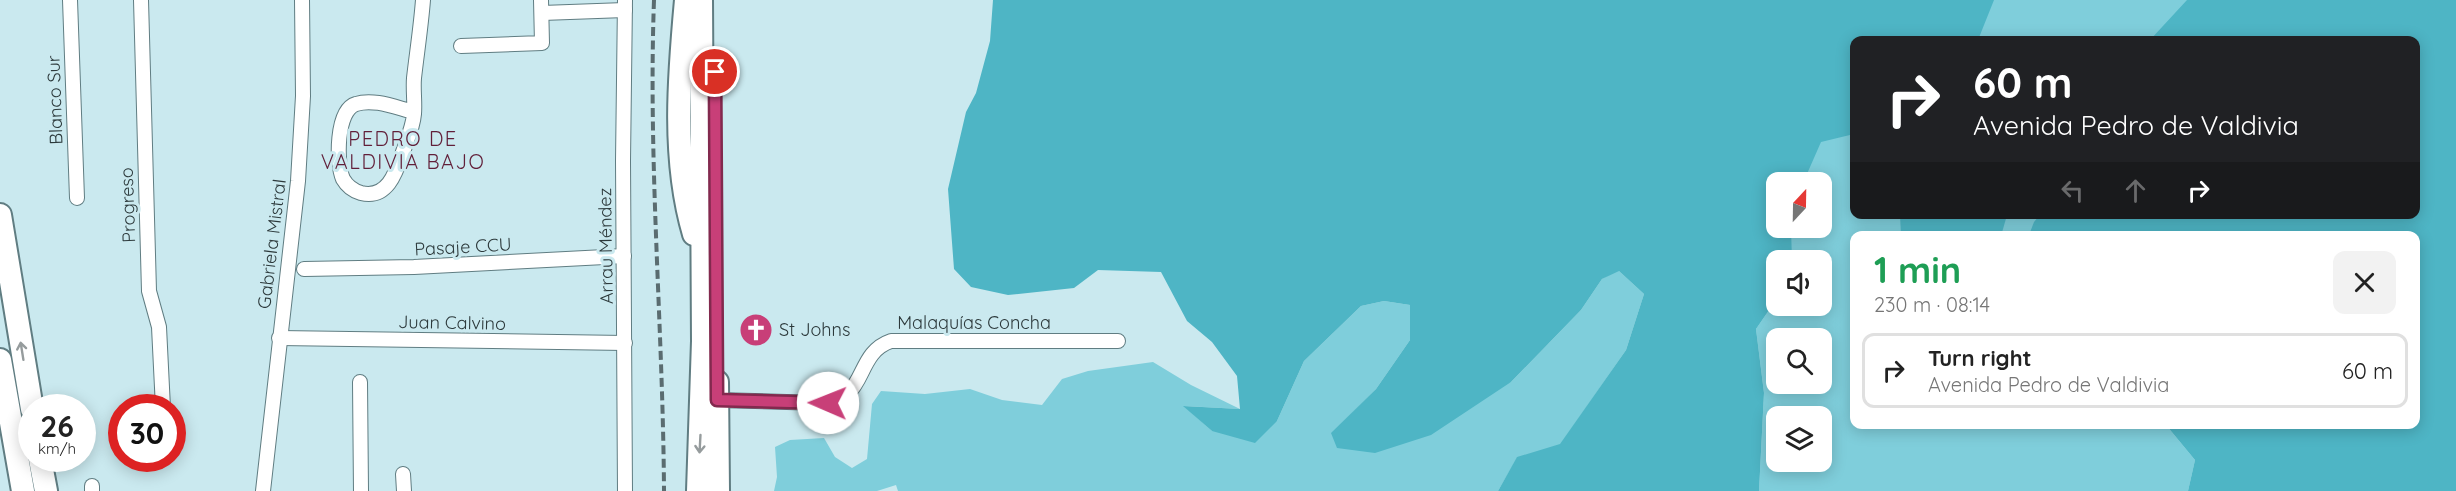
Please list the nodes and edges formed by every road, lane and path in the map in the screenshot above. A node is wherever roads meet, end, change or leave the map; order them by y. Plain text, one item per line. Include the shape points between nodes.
1 (70, 0) edge
2 (141, 0) edge
3 (302, 0) edge
4 (423, 0) edge
5 (686, 0) edge
6 (701, 0) edge
7 (715, 0) edge
8 (625, 5) edge
9 (542, 7) edge
10 (701, 26) junction
11 (461, 46) dead end
12 (680, 111) junction
13 (414, 112) junction
14 (681, 161) junction
15 (709, 180) junction
16 (76, 198) dead end
17 (0, 215) edge
18 (624, 256) junction
19 (703, 260) junction
20 (303, 269) dead end
21 (279, 338) junction
22 (1118, 340) dead end
23 (625, 343) junction
24 (0, 360) edge
25 (360, 382) dead end
26 (30, 394) edge
27 (162, 394) edge
28 (717, 400) junction
29 (42, 472) edge
30 (403, 474) dead end
31 (23, 491) edge
32 (46, 491) edge
33 (263, 491) edge
34 (361, 491) edge
35 (404, 491) edge
36 (625, 491) edge
37 (698, 491) edge
38 (718, 491) edge

1 - 16 street, Blanco Sur
2 - 27 street, Progreso via 149,291 159,327
3 - 21 street, Gabriela Mistral via 301,134
4 - 13 street
5 - 12 main road
6 - 10 main road
7 - 15 main road
8 - 9 street
8 - 18 street, Arrau Méndez
9 - 11 street via 542,43
10 - 12 main road
10 - 15 main road
12 - 14 main road
13 - 13 street via 396,172 388,185 368,194 349,187 339,158 342,121 347,109 366,102
14 - 15 main road
14 - 19 main road via 689,218
15 - 19 main road
15 - 28 main road
26 -> 17 main road
18 - 20 street, Pasaje CCU
18 - 23 street, Arrau Méndez
19 -> 37 main road
21 - 23 street, Juan Calvino
21 - 33 street, Gabriela Mistral
22 - 28 street, Malaquías Concha via 891,341 872,352 856,385 836,401
23 - 36 street, Arrau Méndez
24 - 31 main road
25 - 34 street
28 - 38 main road
29 - 32 main road
30 - 35 street

